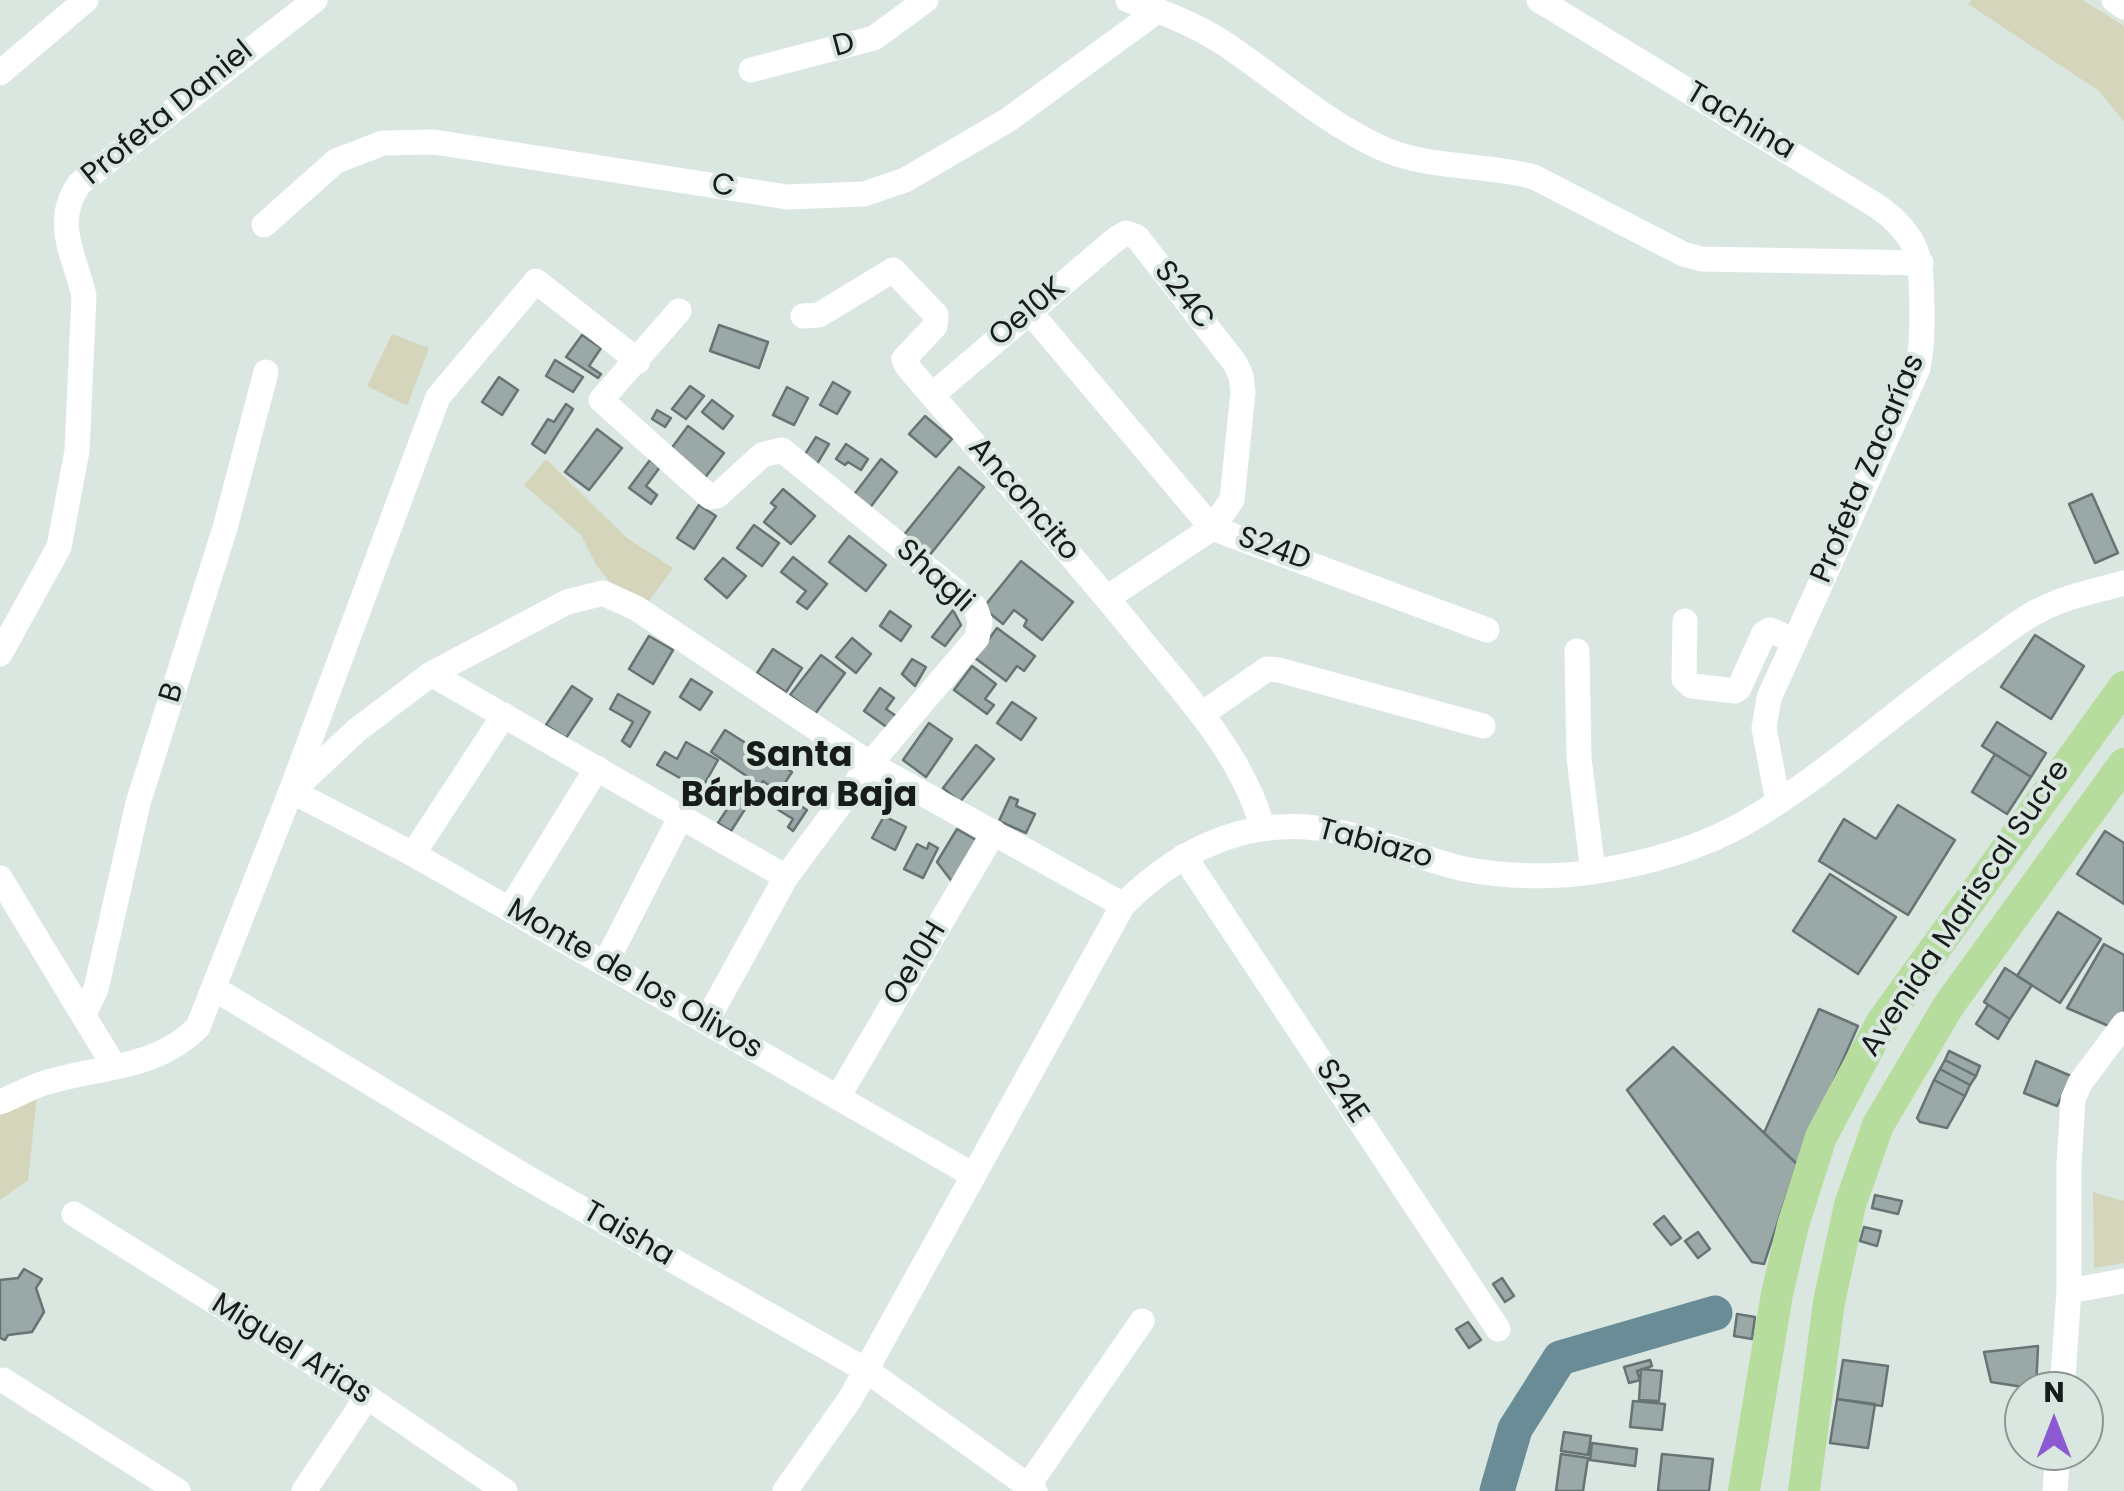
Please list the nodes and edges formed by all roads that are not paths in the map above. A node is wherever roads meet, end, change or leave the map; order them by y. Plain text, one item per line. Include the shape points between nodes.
1 (86, 0) edge
2 (315, 0) edge
3 (926, 0) edge
4 (1128, 0) edge
5 (1539, 0) edge
6 (2114, 0) edge
7 (2124, 7) edge
8 (1158, 11) junction
9 (752, 70) dead end
10 (0, 73) edge
11 (264, 224) dead end
12 (1126, 233) joint
13 (1922, 263) junction
14 (678, 311) dead end
15 (1030, 312) junction
16 (803, 316) dead end
17 (638, 361) junction
18 (266, 372) dead end
19 (932, 395) junction
20 (1212, 528) junction
21 (2124, 583) edge
22 (1107, 598) junction
23 (1685, 621) dead end
24 (1488, 630) dead end
25 (1795, 641) junction
26 (1577, 651) dead end
27 (0, 654) edge
28 (430, 674) junction
29 (2124, 687) edge
30 (1202, 714) junction
31 (504, 715) junction
32 (1483, 726) dead end
33 (870, 764) junction
34 (2124, 764) edge
35 (597, 768) junction
36 (292, 791) junction
37 (1778, 802) junction
38 (681, 816) junction
39 (1262, 826) junction
40 (994, 832) junction
41 (413, 854) junction
42 (1184, 856) junction
43 (1593, 872) junction
44 (786, 877) junction
45 (0, 878) edge
46 (1124, 905) junction
47 (510, 909) junction
48 (606, 964) junction
49 (214, 989) junction
50 (84, 1014) junction
51 (706, 1022) junction
52 (2124, 1024) edge
53 (114, 1066) junction
54 (838, 1096) junction
55 (0, 1102) edge
56 (973, 1175) junction
57 (74, 1214) dead end
58 (2124, 1281) edge
59 (2069, 1291) junction
60 (1142, 1321) dead end
61 (1498, 1329) dead end
62 (866, 1370) junction
63 (2063, 1371) edge
64 (3, 1380) dead end
65 (367, 1397) junction
66 (1032, 1488) edge
67 (178, 1491) edge
68 (304, 1491) edge
69 (506, 1491) edge
70 (785, 1491) edge
71 (1744, 1491) edge
72 (1804, 1491) edge

1 - 10 street
2 - 27 street, Profeta Daniel via 79,184 66,202 70,258 84,296 77,450 59,546
3 - 9 street, D via 874,38
4 - 8 street
5 - 13 street, Tachina via 1877,206 1909,236
6 - 7 street
8 - 11 street, C via 1008,120 905,180 864,194 787,197 434,142 383,143 336,161
8 - 13 street via 1224,43 1344,130 1382,149 1437,164 1517,172 1683,254 1721,261
12 - 15 street, Oe10K
12 - 20 street, S24C via 1137,238 1241,376 1234,490
13 - 25 street, Profeta Zacarías via 1918,368
14 - 17 street, Shagli
15 - 19 street, Oe10K
15 - 20 street, S24D
16 - 19 street, Anconcito via 820,315 893,270 938,320 904,359
17 - 33 street, Shagli via 601,400 706,496 718,496 762,455 782,450 975,607 977,638
17 - 36 street via 536,281 438,397
18 - 50 street, B via 138,804 96,990
19 - 22 street, Anconcito
20 - 22 street
20 - 24 street, S24D
21 - 37 street, Tabiazo via 2039,610
22 - 30 street, Anconcito
23 - 25 street via 1684,678 1692,686 1736,691 1764,633
25 - 37 street, Profeta Zacarías via 1764,728
26 - 43 street via 1579,758
28 - 31 street
28 - 33 street via 567,602 604,593
28 - 36 street
29 - 71 main road, Avenida Mariscal Sucre via 1882,1022 1821,1138 1777,1294
30 - 32 street via 1258,674 1280,670
30 - 39 street, Anconcito via 1253,796
31 - 35 street
31 - 41 street
33 - 40 street
33 - 44 street, Shagli
34 - 72 main road, Avenida Mariscal Sucre via 1950,1006 1878,1125 1850,1205 1829,1302
35 - 38 street
35 - 47 street
36 - 41 street, Monte de los Olivos
36 - 49 street
37 - 43 street, Tabiazo via 1704,843
38 - 44 street
38 - 48 street
39 - 42 street, Tabiazo
39 - 43 street, Tabiazo via 1317,827 1468,870
40 - 46 street
40 - 54 street, Oe10H
41 - 47 street, Monte de los Olivos
42 - 46 street, Tabiazo
42 - 61 street, S24E
44 - 51 street, Shagli
45 - 50 street
46 - 56 street, Tabiazo
47 - 48 street, Monte de los Olivos
48 - 51 street, Monte de los Olivos
49 - 53 street via 198,1028 179,1047
49 - 62 street, Taisha via 526,1178
50 - 53 street
51 - 54 street, Monte de los Olivos
52 - 59 street via 2073,1098
53 - 55 street
54 - 56 street, Monte de los Olivos
56 - 62 street, Tabiazo
57 - 65 street, Miguel Arias
58 - 59 street
59 - 63 street
60 - 66 street
62 - 66 street, Taisha
62 - 70 street, Tabiazo
64 - 67 street
65 - 68 street
65 - 69 street, Miguel Arias

